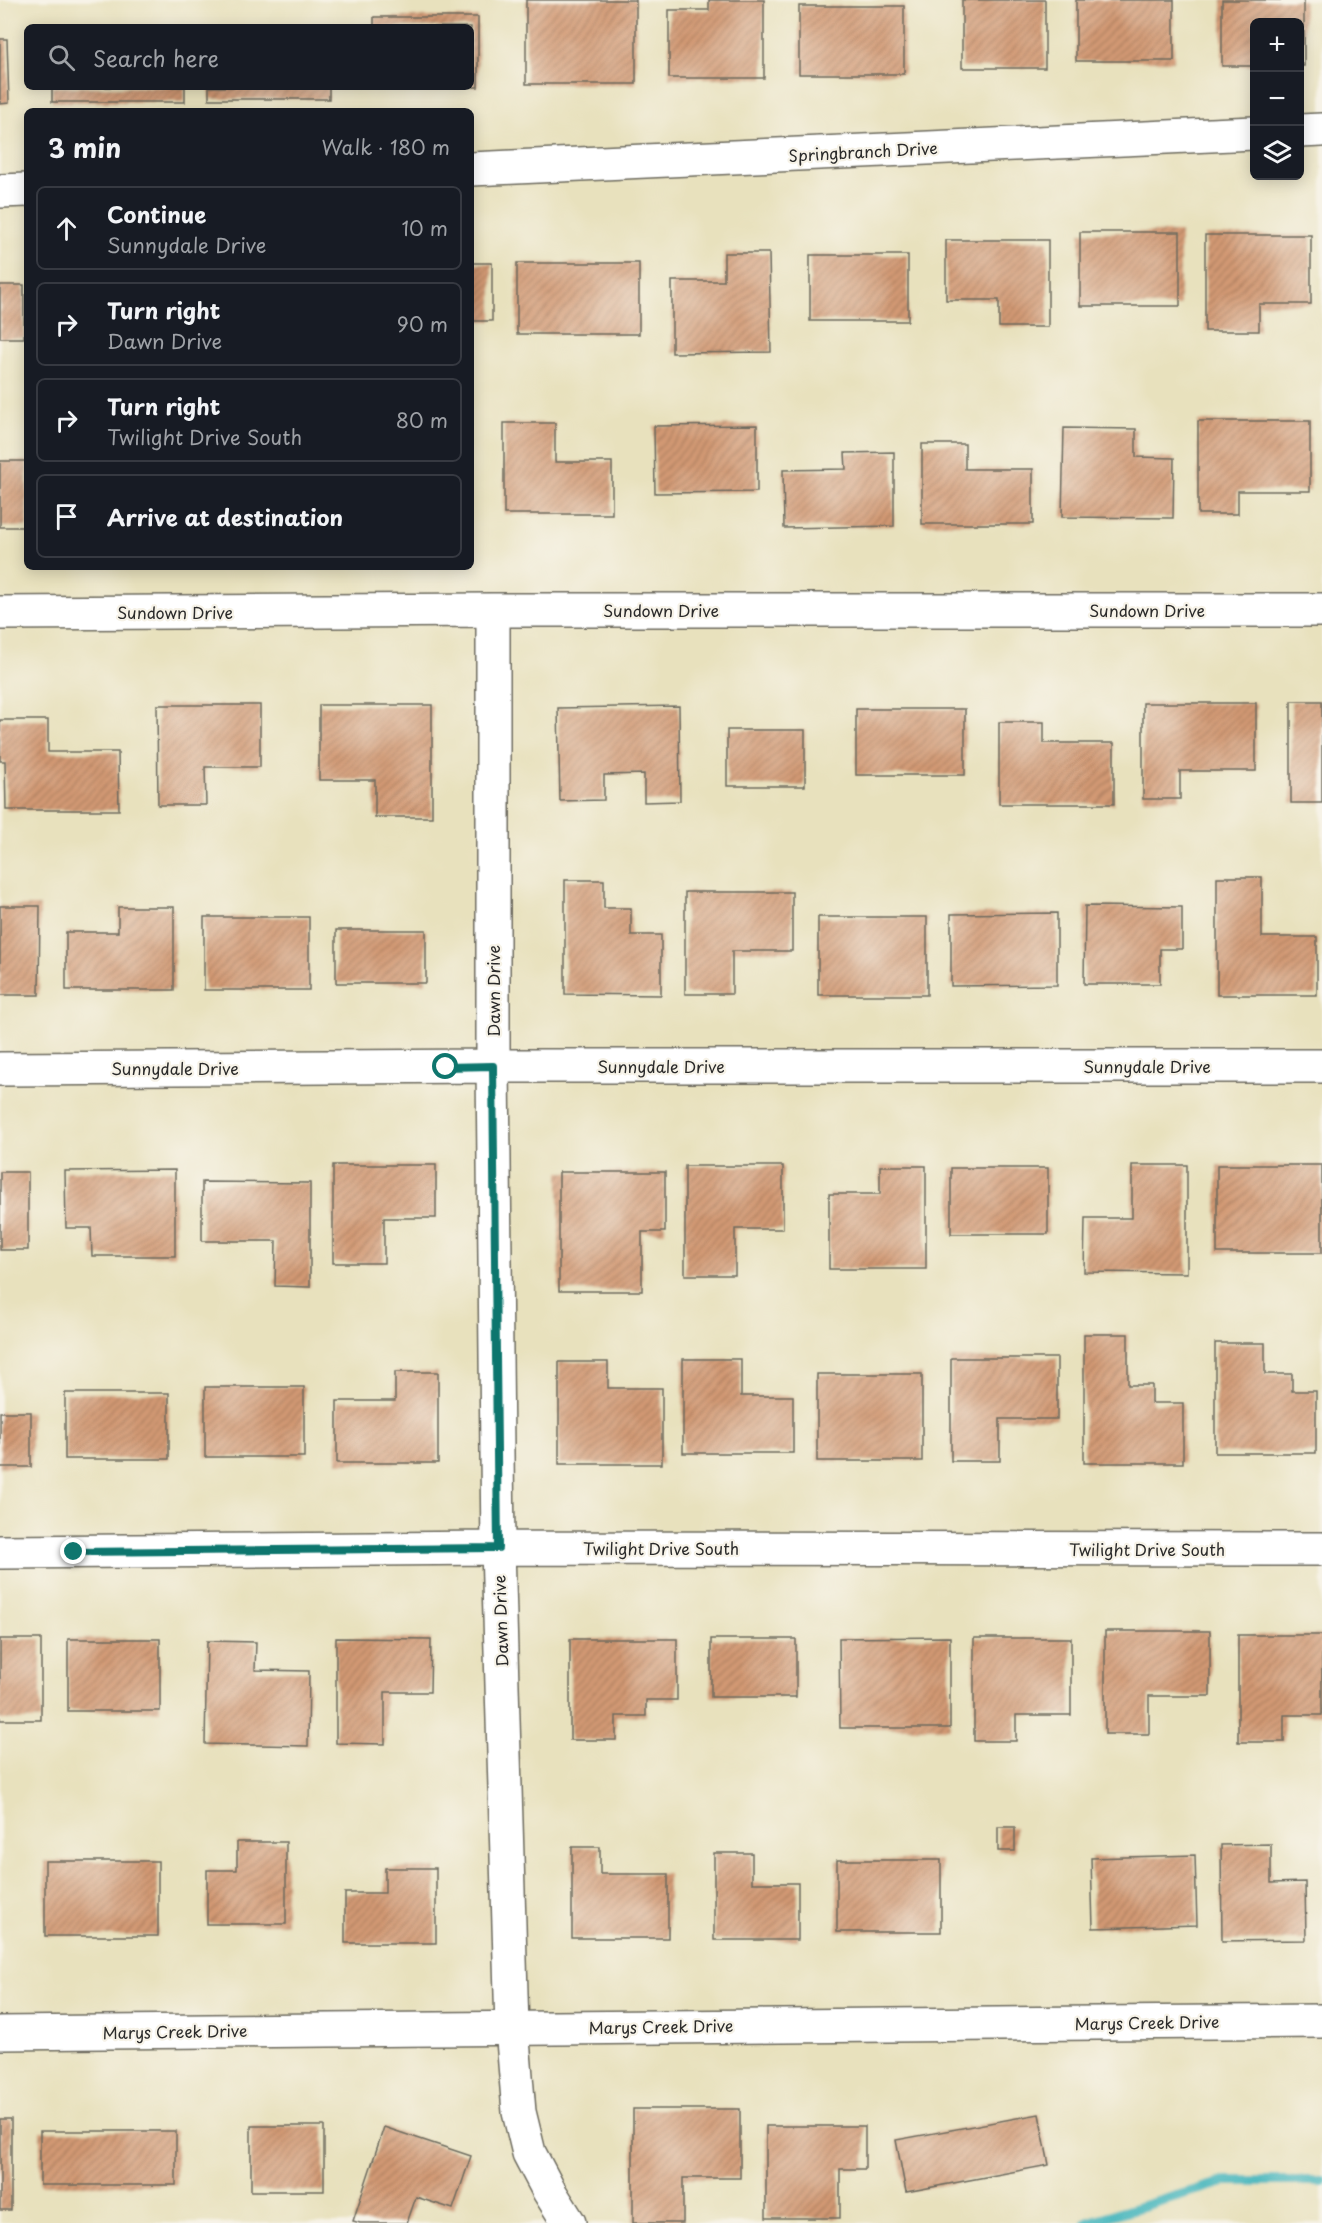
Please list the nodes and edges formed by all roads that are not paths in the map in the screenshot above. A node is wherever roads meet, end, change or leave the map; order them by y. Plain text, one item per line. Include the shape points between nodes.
1 (1322, 130) edge
2 (1304, 131) edge
3 (1250, 133) edge
4 (474, 169) edge
5 (24, 190) edge
6 (0, 191) edge
7 (493, 610) junction
8 (1322, 610) edge
9 (0, 613) edge
10 (493, 1066) junction
11 (1322, 1066) edge
12 (0, 1069) edge
13 (498, 1548) junction
14 (1322, 1549) edge
15 (0, 1552) edge
16 (1322, 2020) edge
17 (512, 2028) junction
18 (0, 2033) edge
19 (569, 2223) edge

1 - 2 street
3 - 4 street, Springbranch Drive
5 - 6 street
7 - 8 street, Sundown Drive
7 - 9 street, Sundown Drive
7 - 10 street, Dawn Drive
10 - 11 street, Sunnydale Drive
10 - 12 street, Sunnydale Drive
10 - 13 street, Dawn Drive
13 - 14 street, Twilight Drive South
13 - 15 street, Twilight Drive South
13 - 17 street, Dawn Drive
16 - 17 street, Marys Creek Drive
17 - 18 street, Marys Creek Drive
17 - 19 street, Dawn Drive via 519,2112 529,2152

